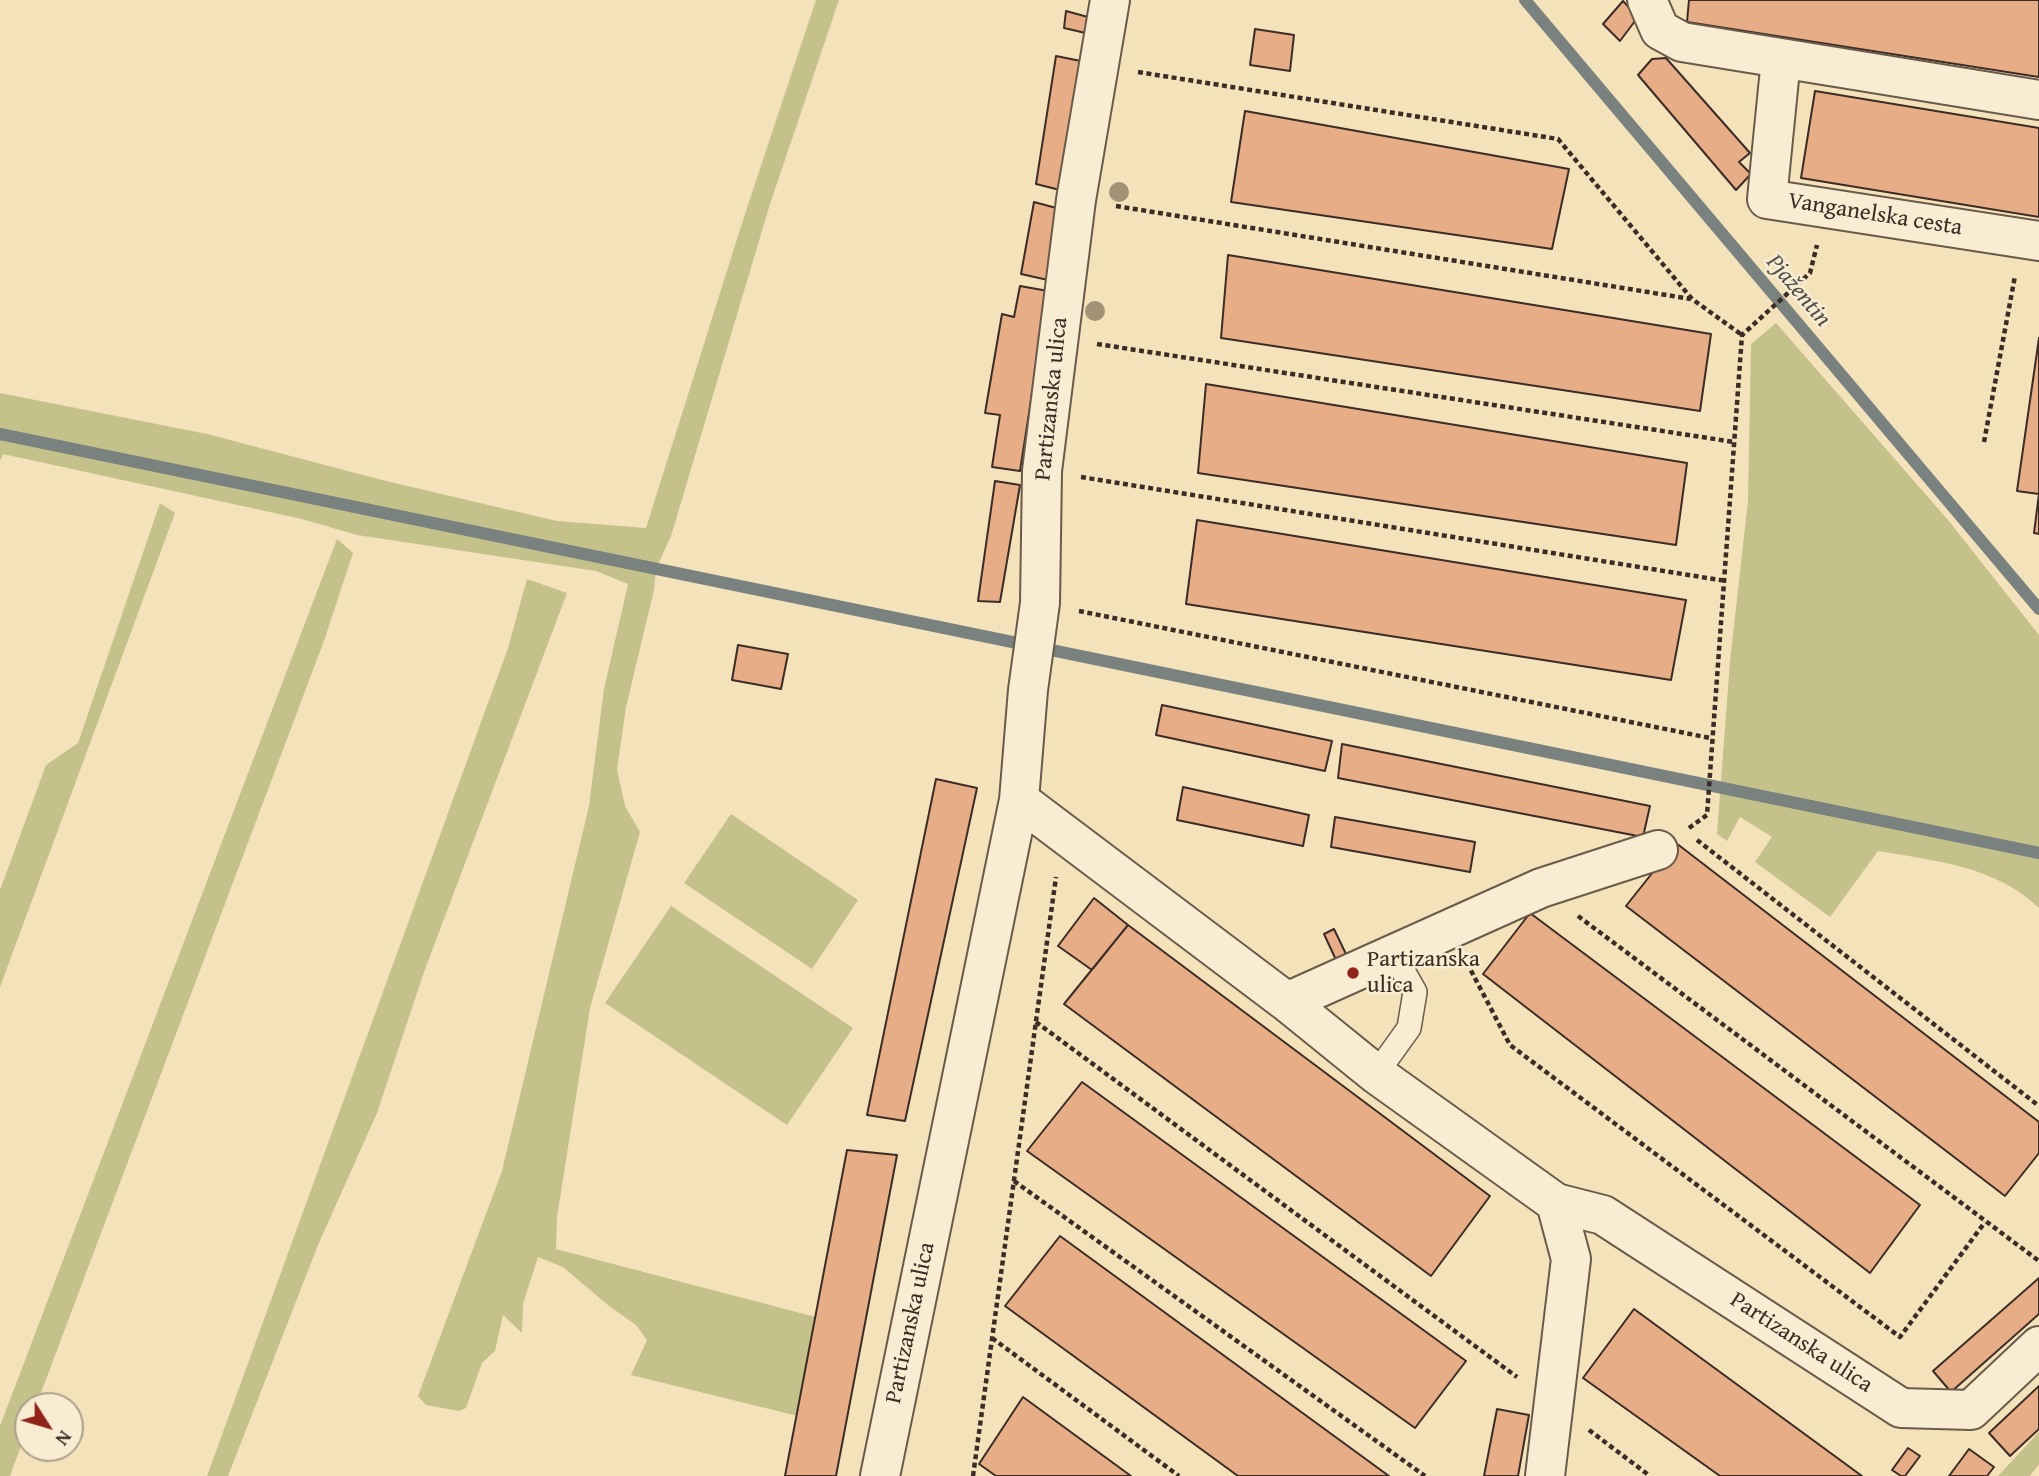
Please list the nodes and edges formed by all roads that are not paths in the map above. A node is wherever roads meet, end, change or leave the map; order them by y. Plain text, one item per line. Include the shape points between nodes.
1 (1110, 0) edge
2 (1647, 0) edge
3 (1781, 59) junction
4 (2039, 100) edge
5 (2030, 239) edge
6 (1019, 800) junction
7 (1671, 840) road end
8 (1393, 953) junction
9 (1287, 1002) junction
10 (1376, 1074) junction
11 (1556, 1203) junction
12 (2039, 1346) edge
13 (880, 1476) edge
14 (1545, 1476) edge

1 - 6 street, Partizanska ulica via 1076,200 1042,471 1040,603
2 - 3 street via 1660,30 1682,42
3 - 4 street
3 - 5 street, Vanganelska cesta via 1767,199
6 - 9 street
6 - 13 street, Partizanska ulica
7 - 8 street via 1541,888
8 - 9 street
8 - 10 lane via 1415,992 1409,1028
9 - 10 street, Partizanska ulica
10 - 11 street, Partizanska ulica
11 - 12 street, Partizanska ulica via 1603,1215 1901,1408 1971,1410
11 - 14 street via 1571,1259

